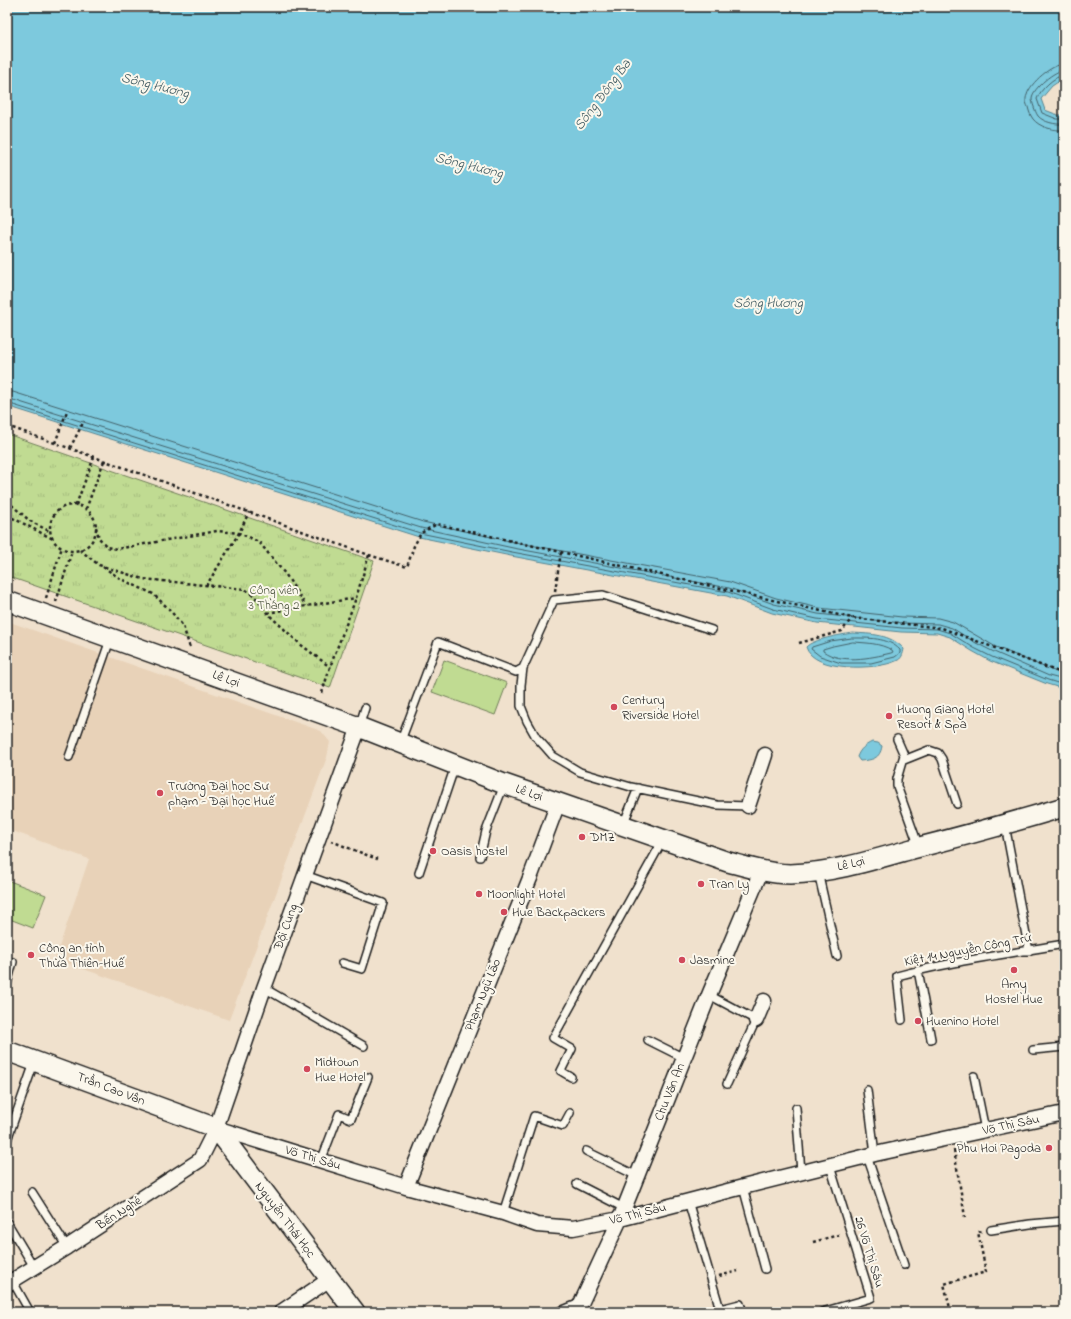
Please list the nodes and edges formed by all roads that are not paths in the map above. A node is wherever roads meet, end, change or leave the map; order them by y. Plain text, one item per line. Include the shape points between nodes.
1 (7, 601) edge
2 (712, 630) dead end
3 (111, 638) junction
4 (523, 668) junction
5 (366, 708) dead end
6 (359, 727) junction
7 (896, 739) dead end
8 (400, 743) junction
9 (765, 755) dead end
10 (69, 757) dead end
11 (904, 760) junction
12 (456, 766) junction
13 (504, 784) junction
14 (638, 788) junction
15 (558, 803) junction
16 (957, 804) dead end
17 (748, 806) joint
18 (1064, 807) edge
19 (622, 825) junction
20 (1005, 825) junction
21 (663, 840) junction
22 (920, 847) junction
23 (480, 857) dead end
24 (761, 871) junction
25 (818, 872) junction
26 (419, 873) dead end
27 (305, 875) junction
28 (1064, 944) edge
29 (1029, 950) junction
30 (838, 956) dead end
31 (13, 962) dead end
32 (342, 963) dead end
33 (918, 970) junction
34 (7, 984) edge
35 (264, 988) junction
36 (709, 995) junction
37 (764, 1001) dead end
38 (756, 1020) junction
39 (902, 1020) dead end
40 (648, 1040) dead end
41 (930, 1040) dead end
42 (364, 1046) dead end
43 (1064, 1047) edge
44 (1033, 1050) dead end
45 (7, 1051) edge
46 (684, 1058) junction
47 (35, 1061) junction
48 (974, 1076) dead end
49 (368, 1077) dead end
50 (571, 1077) dead end
51 (727, 1084) dead end
52 (867, 1090) dead end
53 (796, 1108) dead end
54 (570, 1113) dead end
55 (1064, 1113) edge
56 (216, 1128) junction
57 (985, 1130) junction
58 (7, 1140) edge
59 (586, 1151) dead end
60 (871, 1155) junction
61 (321, 1161) junction
62 (830, 1166) junction
63 (802, 1172) junction
64 (637, 1176) junction
65 (577, 1184) dead end
66 (406, 1187) junction
67 (743, 1187) junction
68 (32, 1192) dead end
69 (688, 1201) junction
70 (503, 1213) junction
71 (622, 1214) junction
72 (1064, 1221) edge
73 (7, 1222) edge
74 (991, 1230) road end
75 (67, 1247) junction
76 (904, 1265) dead end
77 (34, 1267) junction
78 (765, 1270) dead end
79 (330, 1279) junction
80 (9, 1282) edge
81 (578, 1308) edge
82 (30, 1312) edge
83 (281, 1312) edge
84 (355, 1312) edge
85 (558, 1312) edge
86 (743, 1312) edge
87 (822, 1312) edge

1 - 3 main road, Lê Lợi
2 - 4 lane via 603,595 554,600
3 - 6 main road, Lê Lợi
3 - 10 lane
4 - 8 lane via 516,672 438,642
4 - 14 lane via 521,706 536,737 553,756 580,772
5 - 6 lane
6 - 8 main road, Lê Lợi
6 - 27 street, Đội Cung
7 - 11 lane via 904,753
8 - 12 main road, Lê Lợi
9 - 17 street
11 - 16 lane via 929,750 938,753
11 - 22 lane via 896,783
12 - 13 main road, Lê Lợi
12 - 26 lane
13 - 15 main road, Lê Lợi
13 - 23 lane via 486,831
14 - 17 lane via 717,805
14 - 19 lane
15 - 19 main road, Lê Lợi
15 - 66 street, Phạm Ngũ Lão
18 - 20 main road, Lê Lợi
19 - 21 main road, Lê Lợi
20 - 22 main road, Lê Lợi
20 - 29 lane
21 - 24 main road, Lê Lợi
21 - 50 lane via 553,1038 572,1049 561,1071
22 - 25 main road, Lê Lợi
24 - 25 main road, Lê Lợi via 789,874
24 - 36 street, Chu Văn An
25 - 30 lane
27 - 32 lane via 383,903 362,969
27 - 35 street, Đội Cung
28 - 29 lane, Kiệt 14 Nguyễn Công Trứ
29 - 33 lane, Kiệt 14 Nguyễn Công Trứ
31 - 34 lane
33 - 39 lane, Kiệt 14 Nguyễn Công Trứ via 896,976
33 - 41 lane
35 - 42 lane
35 - 56 street, Đội Cung
36 - 38 lane
36 - 46 street, Chu Văn An
37 - 38 street
38 - 51 lane
40 - 46 lane
43 - 44 lane
45 - 47 main road, Trần Cao Vân
46 - 64 street, Chu Văn An
47 - 56 main road, Trần Cao Vân
47 - 58 lane
48 - 57 lane
49 - 61 lane via 351,1119 339,1114
52 - 60 lane
53 - 63 lane
54 - 70 lane via 563,1126 534,1116
55 - 57 street, Võ Thị Sáu
56 - 61 street, Võ Thị Sáu
56 - 75 street, Bến Nghé via 200,1160
56 - 79 main road, Nguyễn Thái Học
57 - 60 street, Võ Thị Sáu
59 - 64 lane
60 - 62 street, Võ Thị Sáu
60 - 76 lane
61 - 66 street, Võ Thị Sáu
62 - 63 street, Võ Thị Sáu
62 - 87 lane, 26 Võ Thị Sáu via 871,1298
63 - 67 street, Võ Thị Sáu
64 - 71 street, Chu Văn An
65 - 71 lane
66 - 70 street, Võ Thị Sáu
67 - 69 street, Võ Thị Sáu
67 - 78 lane
68 - 75 lane
69 - 71 street, Võ Thị Sáu
69 - 86 lane via 720,1310 740,1304
70 - 71 street, Võ Thị Sáu via 537,1225 573,1228
71 - 81 street, Chu Văn An
72 - 74 lane
73 - 77 lane
75 - 77 street, Bến Nghé
77 - 80 street, Bến Nghé
79 - 83 street
79 - 84 main road, Nguyễn Thái Học
80 - 82 lane
81 - 85 lane

